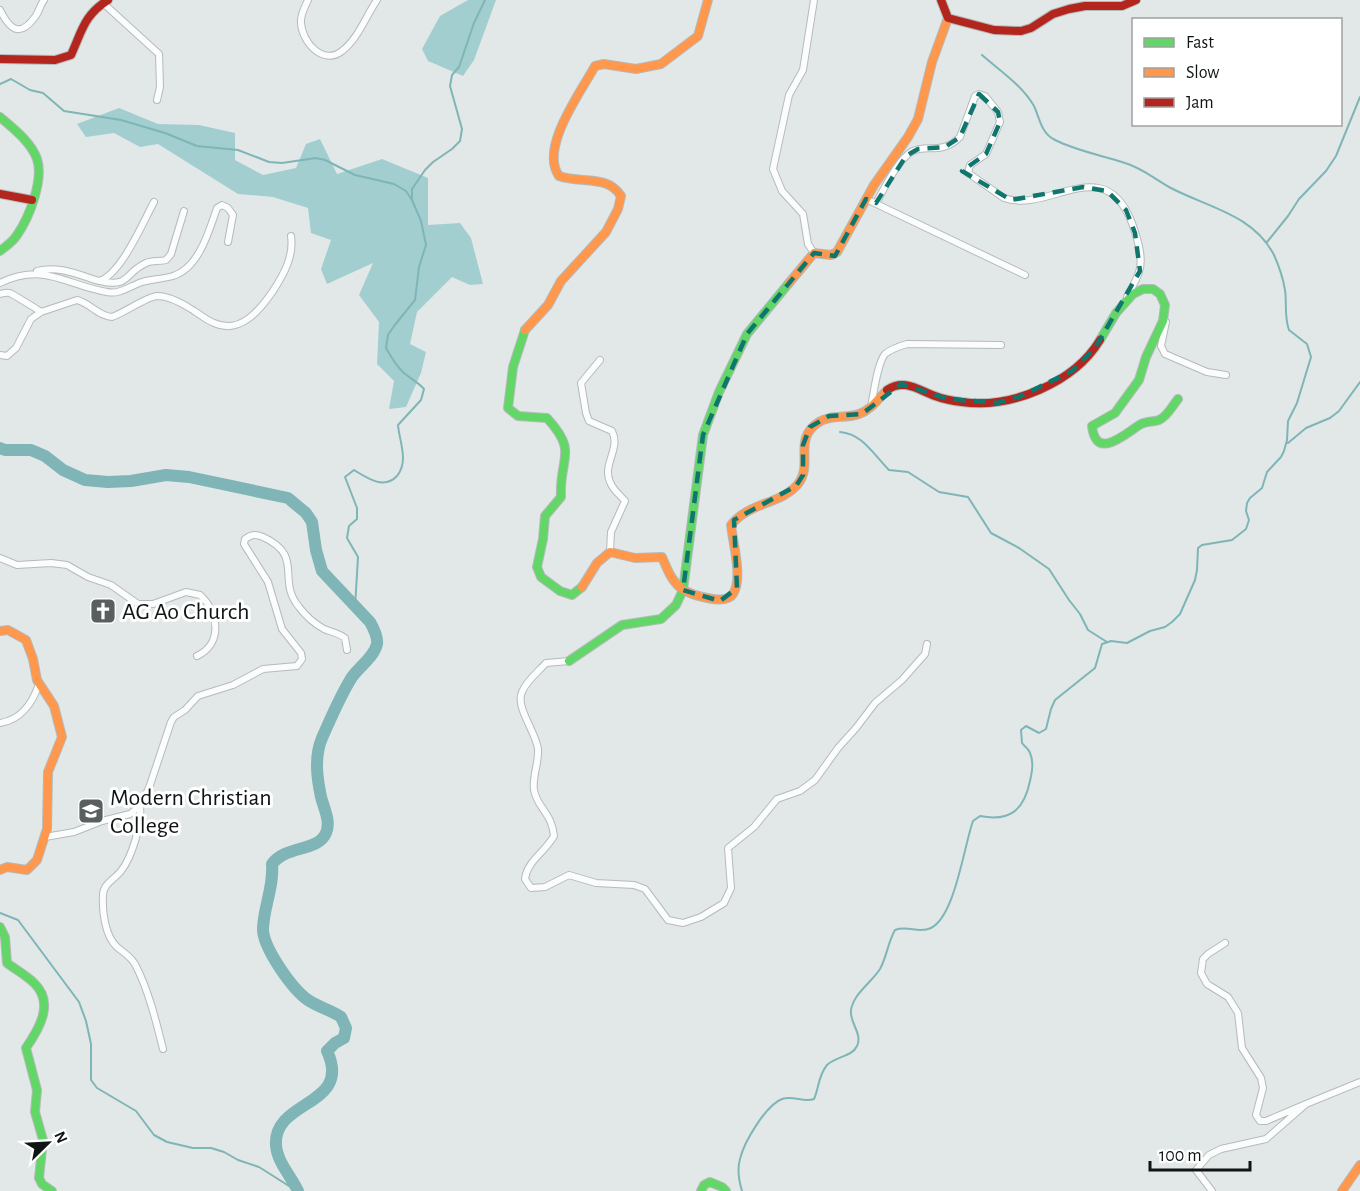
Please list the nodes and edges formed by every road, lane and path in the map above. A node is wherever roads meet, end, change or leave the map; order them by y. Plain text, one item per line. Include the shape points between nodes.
1 (44, 0) edge
2 (308, 0) edge
3 (377, 0) edge
4 (708, 0) edge
5 (814, 0) edge
6 (942, 0) edge
7 (1136, 0) edge
8 (105, 1) edge
9 (0, 10) edge
10 (948, 18) junction
11 (0, 59) edge
12 (157, 100) dead end
13 (0, 117) edge
14 (0, 194) edge
15 (866, 199) junction
16 (32, 200) junction
17 (153, 202) dead end
18 (876, 203) junction
19 (184, 211) dead end
20 (291, 236) dead end
21 (228, 243) dead end
22 (0, 251) edge
23 (814, 252) junction
24 (25, 275) junction
25 (1025, 275) dead end
26 (99, 281) junction
27 (0, 283) edge
28 (0, 294) edge
29 (1125, 301) junction
30 (1164, 302) junction
31 (41, 312) junction
32 (1001, 345) dead end
33 (0, 355) edge
34 (600, 360) dead end
35 (1226, 375) dead end
36 (1178, 399) dead end
37 (871, 407) junction
38 (610, 552) junction
39 (0, 558) edge
40 (682, 590) junction
41 (0, 631) edge
42 (927, 644) dead end
43 (347, 650) dead end
44 (197, 656) dead end
45 (569, 661) joint
46 (39, 684) junction
47 (0, 723) edge
48 (140, 806) junction
49 (45, 837) junction
50 (0, 870) edge
51 (0, 927) edge
52 (1225, 943) dead end
53 (163, 1049) dead end
54 (1360, 1082) edge
55 (1306, 1104) junction
56 (1360, 1165) edge
57 (52, 1191) edge
58 (701, 1191) edge
59 (726, 1191) edge
60 (1212, 1191) edge
61 (1342, 1191) edge

1 - 9 street via 35,17 22,28 9,27
2 - 3 street via 301,22 307,42 318,53 331,56 349,44
4 - 38 main road via 698,36 661,64 636,69 599,64 592,69 558,133 552,162 563,178 615,185 621,196 620,204 601,239 561,281 548,305 525,329 515,357 508,408 518,416 547,418 563,436 568,451 559,478 561,497 543,523 537,567 541,578 560,591 574,594
5 - 23 street via 803,70 789,95 773,169 782,191 803,214 808,244
6 - 10 main road
7 - 10 main road via 1116,8 1074,7 1022,31
8 - 11 main road via 89,14 71,55 64,59
8 - 12 street via 159,54
10 - 15 main road via 918,119
13 - 16 main road via 37,159 39,178
14 - 16 main road
15 - 18 street
15 - 23 main road via 837,252
16 - 22 main road via 21,230
17 - 26 street via 115,271
18 - 25 street
18 - 29 street via 906,156 918,149 935,149 955,142 975,96 986,96 1000,122 987,154 970,165 968,173 1011,201 1083,187 1107,191 1119,200 1136,233 1140,255 1140,271
19 - 26 street via 166,260 147,262 117,283
20 - 31 street via 289,258 279,281 254,315 238,324 214,324 164,297 151,297 112,317 77,300
21 - 24 street via 233,215 222,205 217,208 192,263 174,276 109,293 48,274
23 - 40 main road via 747,334 718,392 703,435
24 - 26 street via 48,268
24 - 27 street
28 - 31 street via 13,294
29 - 30 main road via 1151,289 1160,293
29 - 37 main road via 1095,348 1078,366 1019,398 997,403 960,402 901,384 890,388
30 - 35 street via 1168,312 1161,346 1165,354 1207,372
30 - 36 main road via 1166,309 1141,375 1114,413 1092,426 1093,435 1101,443 1112,444 1144,422 1164,417
31 - 33 street via 31,319 12,352
32 - 37 street via 907,344 894,349 880,363
34 - 38 street via 580,387 589,421 612,431 615,440 608,475 625,501 611,532
37 - 40 main road via 862,414 829,416 816,422 805,435 803,475 796,486 734,520 731,525 738,580 728,600
38 - 40 main road via 635,558 662,557
39 - 44 street via 17,566 67,565 111,585 138,604 153,604 186,592 200,595 211,612 215,635 209,648
40 - 45 main road via 675,605 661,619 622,625
41 - 46 main road via 8,630 26,640
42 - 45 street via 925,654 875,703 815,780 777,800 754,827 728,848 731,888 724,903 683,922 669,920 645,890 634,885 596,883 569,875 538,889 531,888 525,879 534,859 554,836 551,820 534,789 537,746 520,702 522,692 546,663
43 - 48 street via 345,638 321,628 293,599 288,584 290,570 282,550 255,534 245,539 248,553 267,582 282,629 302,659 297,666 263,669 233,685 198,696 174,717
46 - 47 street via 26,708 10,721
46 - 49 main road via 54,706 62,737 48,772
48 - 49 street via 130,814
48 - 53 street via 139,828 126,864 104,888 103,897 109,934 136,964
49 - 50 main road via 31,867
51 - 57 main road via 7,963 38,986 45,1002 41,1022 26,1048 37,1090 35,1112 43,1140 39,1178
52 - 55 street via 1203,959 1201,973 1208,984 1228,997 1238,1013 1242,1048 1263,1088 1256,1115 1260,1121 1266,1121
54 - 55 street
55 - 60 street via 1266,1139 1209,1155 1196,1170
56 - 61 main road
58 - 59 main road via 710,1182

